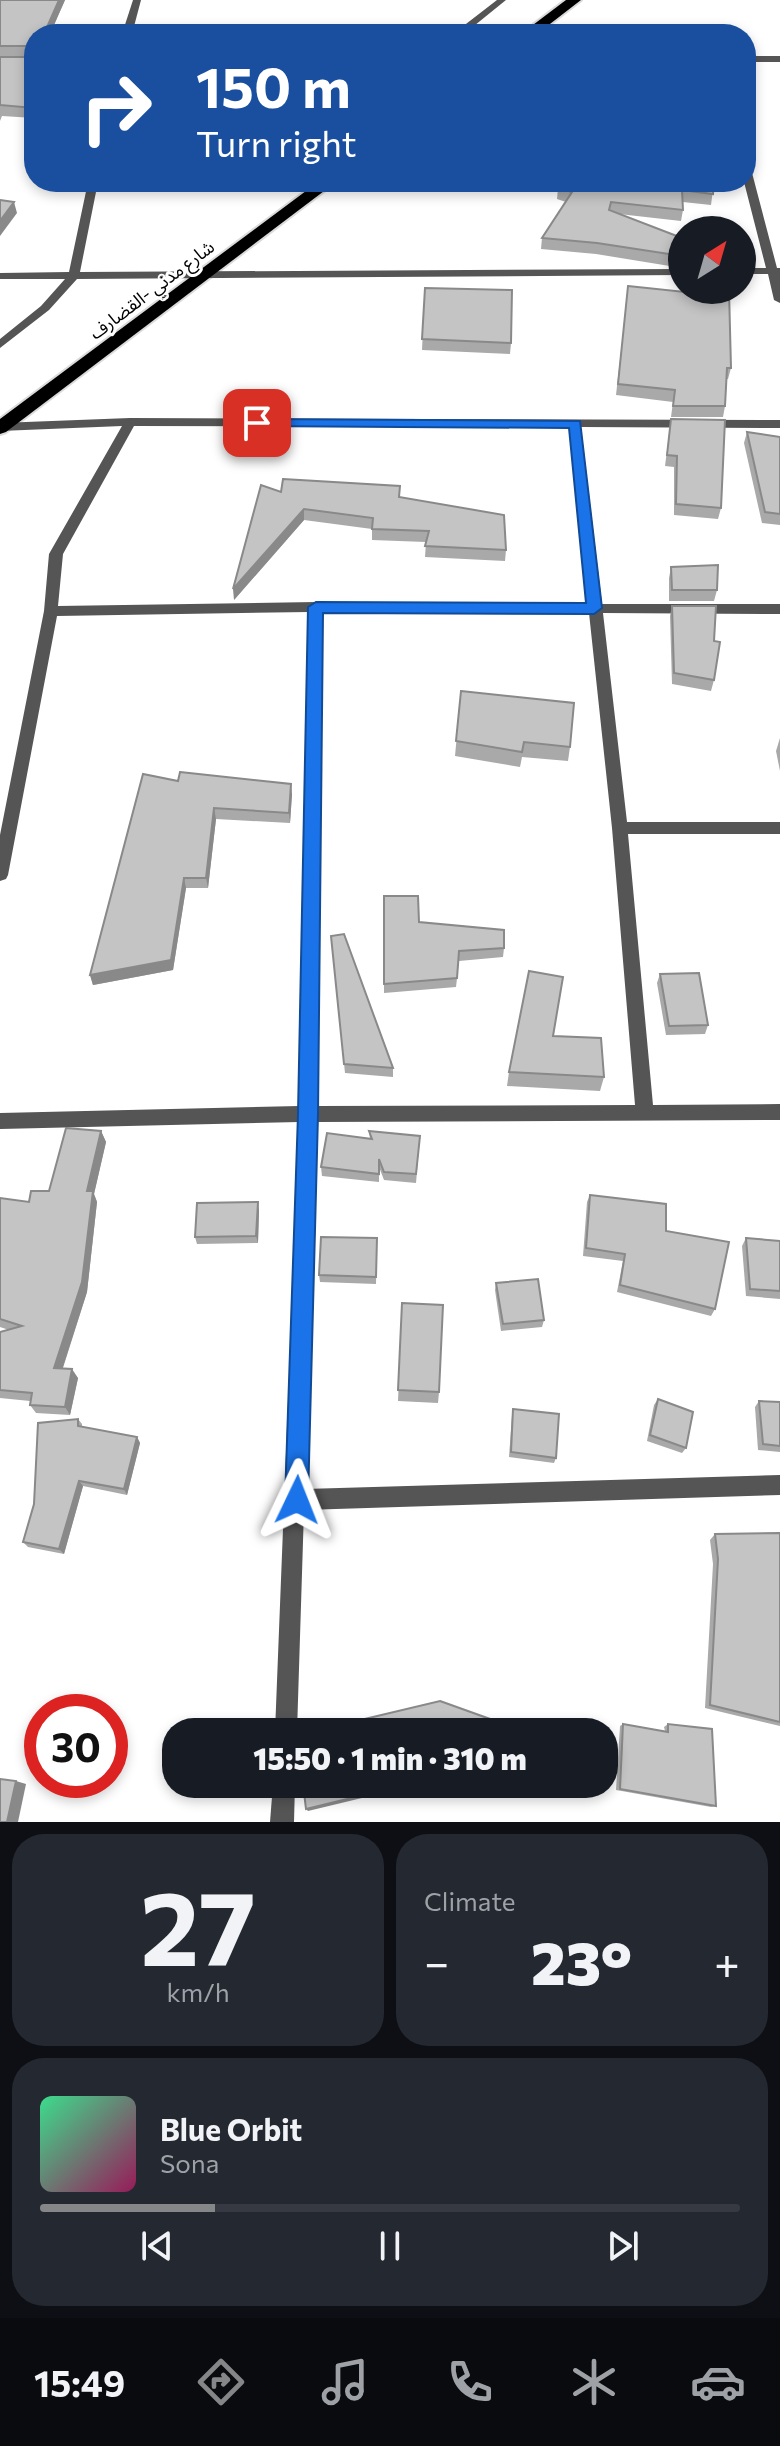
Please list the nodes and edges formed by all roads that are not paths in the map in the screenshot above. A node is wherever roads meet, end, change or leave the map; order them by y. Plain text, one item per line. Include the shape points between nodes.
1 (137, 0) edge
2 (502, 0) edge
3 (574, 0) edge
4 (130, 24) edge
5 (471, 24) edge
6 (542, 24) edge
7 (756, 59) edge
8 (780, 59) edge
9 (91, 192) edge
10 (315, 192) edge
11 (753, 192) edge
12 (776, 271) edge
13 (668, 272) edge
14 (0, 276) edge
15 (74, 276) junction
16 (204, 276) junction
17 (780, 300) edge
18 (0, 345) edge
19 (130, 422) junction
20 (575, 424) junction
21 (780, 424) edge
22 (1, 427) edge
23 (316, 607) junction
24 (594, 608) junction
25 (780, 609) edge
26 (51, 611) junction
27 (620, 828) junction
28 (780, 828) edge
29 (0, 875) edge
30 (780, 1112) edge
31 (645, 1113) junction
32 (308, 1114) junction
33 (0, 1121) edge
34 (780, 1485) edge
35 (297, 1500) junction
36 (287, 1718) edge
37 (283, 1798) edge
38 (282, 1822) edge

1 - 4 street
2 - 5 street
3 - 6 highway
7 - 8 street
9 - 15 street
10 - 16 highway, شارع مدني -القضارف
11 - 12 street
12 - 17 street
13 - 16 street
14 - 15 street
15 - 16 street
15 - 18 street
16 - 22 highway, شارع مدني -القضارف
19 - 20 street
19 - 22 street
19 - 26 street via 56,554
20 - 21 street
20 - 24 street
23 - 24 street
23 - 26 street
23 - 32 street
24 - 25 street
24 - 27 street
26 - 29 street
27 - 28 street
27 - 31 street
30 - 31 street
31 - 32 street
32 - 33 street
32 - 35 street
34 - 35 street
35 - 36 street
37 - 38 street

